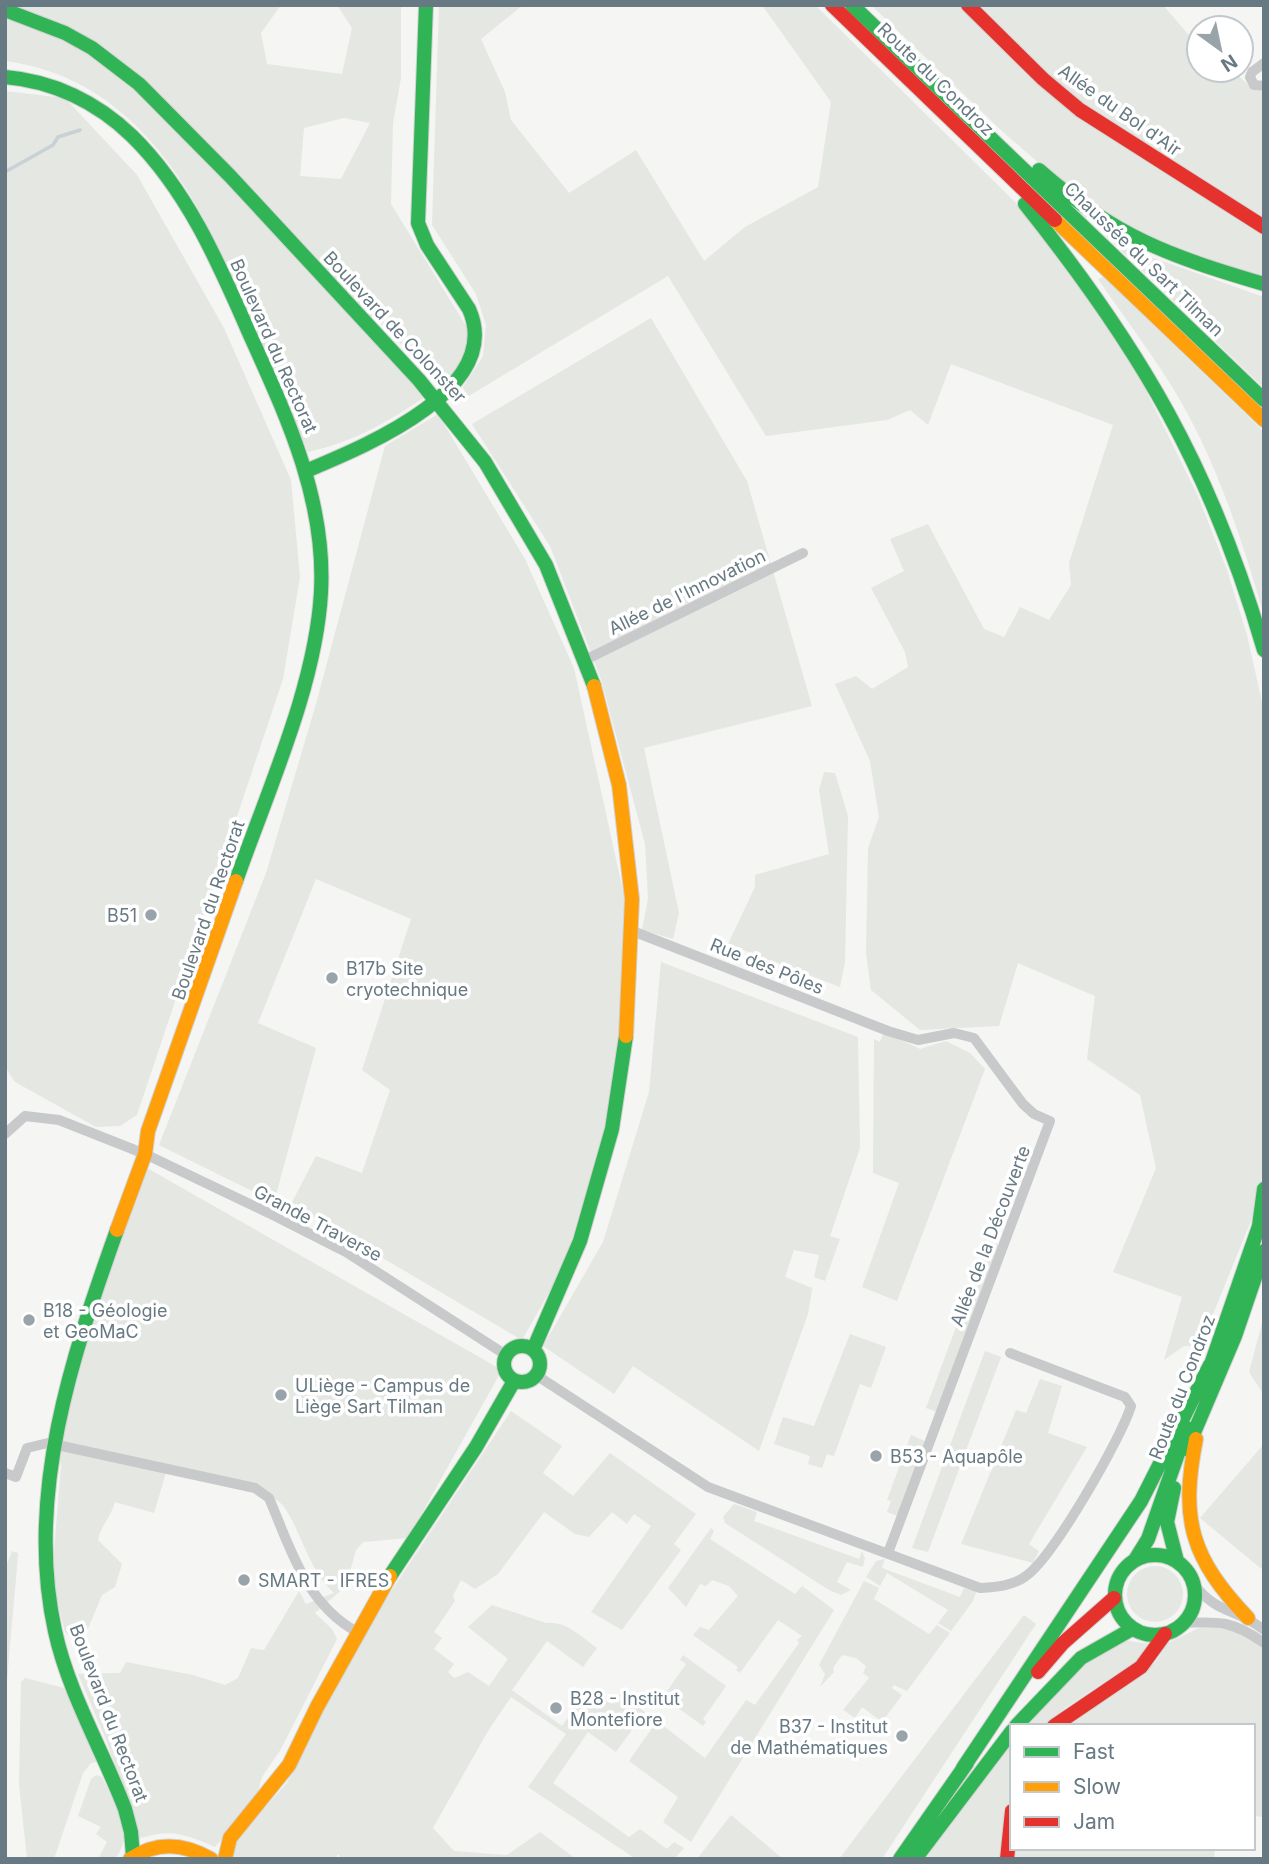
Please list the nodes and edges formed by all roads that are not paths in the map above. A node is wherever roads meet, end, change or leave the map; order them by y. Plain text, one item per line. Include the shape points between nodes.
1 (426, 5) edge
2 (832, 5) edge
3 (852, 5) edge
4 (968, 5) edge
5 (5, 10) edge
6 (1264, 63) edge
7 (5, 77) edge
8 (1264, 86) edge
9 (999, 147) junction
10 (1014, 180) junction
11 (1264, 227) edge
12 (1264, 285) edge
13 (437, 398) junction
14 (1264, 400) edge
15 (1264, 420) edge
16 (306, 471) junction
17 (803, 553) dead end
18 (1264, 650) edge
19 (586, 660) junction
20 (635, 932) junction
21 (888, 1031) joint
22 (5, 1134) edge
23 (145, 1153) junction
24 (1264, 1189) edge
25 (1261, 1219) edge
26 (1264, 1251) edge
27 (533, 1350) junction
28 (1010, 1353) dead end
29 (506, 1355) junction
30 (1210, 1365) junction
31 (536, 1375) junction
32 (514, 1381) junction
33 (1198, 1428) junction
34 (56, 1445) junction
35 (5, 1473) edge
36 (888, 1553) junction
37 (1135, 1560) junction
38 (1177, 1561) junction
39 (1193, 1583) junction
40 (1114, 1598) junction
41 (1248, 1618) junction
42 (1183, 1623) junction
43 (1132, 1629) junction
44 (1264, 1630) edge
45 (358, 1632) junction
46 (1165, 1634) junction
47 (1264, 1643) edge
48 (1018, 1724) edge
49 (1056, 1724) edge
50 (1010, 1734) edge
51 (963, 1768) junction
52 (1010, 1830) edge
53 (131, 1857) edge
54 (211, 1859) edge
55 (225, 1859) edge
56 (900, 1859) edge
57 (915, 1859) edge
58 (1007, 1859) edge

1 - 13 main road via 418,224 471,314 478,336 473,360
2 - 10 main road, Route du Condroz
3 - 9 main road, Route du Condroz
4 - 11 main road, Allée du Bol d'Air via 1080,110
5 - 13 main road, Boulevard de Colonster via 69,34 131,74 256,201
6 - 8 street via 1250,77 1254,85
7 - 16 main road, Boulevard du Rectorat via 25,77 48,85 101,111 132,136 165,174 227,283
9 - 12 main road via 1030,162 1117,230 1174,256
9 - 14 main road, Chaussée du Sart Tilman
10 - 15 main road, Chaussée du Sart Tilman
10 - 18 main road via 1024,202 1076,266 1161,392 1233,548
13 - 16 main road via 378,438
13 - 19 main road, Boulevard de Colonster via 487,464 539,551
16 - 23 main road, Boulevard du Rectorat via 321,566 310,661 273,782 148,1131
17 - 19 street, Allée de l'Innovation
19 - 20 main road, Boulevard de Colonster via 620,792
20 - 21 street, Rue des Pôles
20 - 27 main road, Boulevard de Colonster via 629,1040 611,1144 578,1251
21 - 36 street, Allée de la Découverte via 918,1040 954,1033 974,1038 1023,1104 1050,1121
22 - 23 street, Grande Traverse via 25,1116 59,1120
23 - 29 street, Grande Traverse via 346,1252
23 - 34 main road, Boulevard du Rectorat via 92,1306
24 - 25 main road, Route du Condroz
25 - 30 main road, Route du Condroz
26 - 33 main road, Route du Condroz
27 - 29 main road via 522,1346
27 - 31 main road via 540,1364
28 - 36 street via 1130,1401 1129,1412 1075,1511 1046,1557 1025,1578 1007,1585 980,1588
29 - 32 main road via 505,1371
30 - 37 main road, Route du Condroz via 1148,1539
30 - 51 main road via 1141,1501
31 - 32 main road via 528,1381
31 - 36 street via 708,1487
32 - 45 main road via 476,1447 402,1554
33 - 38 main road, Route du Condroz via 1170,1498 1167,1522
33 - 41 main road via 1188,1472 1189,1527 1216,1585
34 - 35 street via 27,1448 16,1477
34 - 45 street via 263,1492 313,1595 336,1619
34 - 53 main road, Boulevard du Rectorat via 44,1525 50,1611 68,1671 132,1825
37 - 38 main road via 1164,1556
37 - 40 main road via 1116,1583
38 - 39 main road
39 - 41 street via 1216,1607
39 - 42 main road via 1193,1604
40 - 43 main road
40 - 51 main road via 1047,1659
41 - 44 street
42 - 46 main road
42 - 47 street via 1220,1620
43 - 46 main road via 1148,1635
43 - 48 main road via 1090,1649
45 - 55 main road via 289,1765 230,1838
46 - 49 main road via 1135,1671 1074,1707
50 - 57 main road
51 - 56 main road
52 - 58 main road
53 - 54 main road via 164,1844 197,1850

